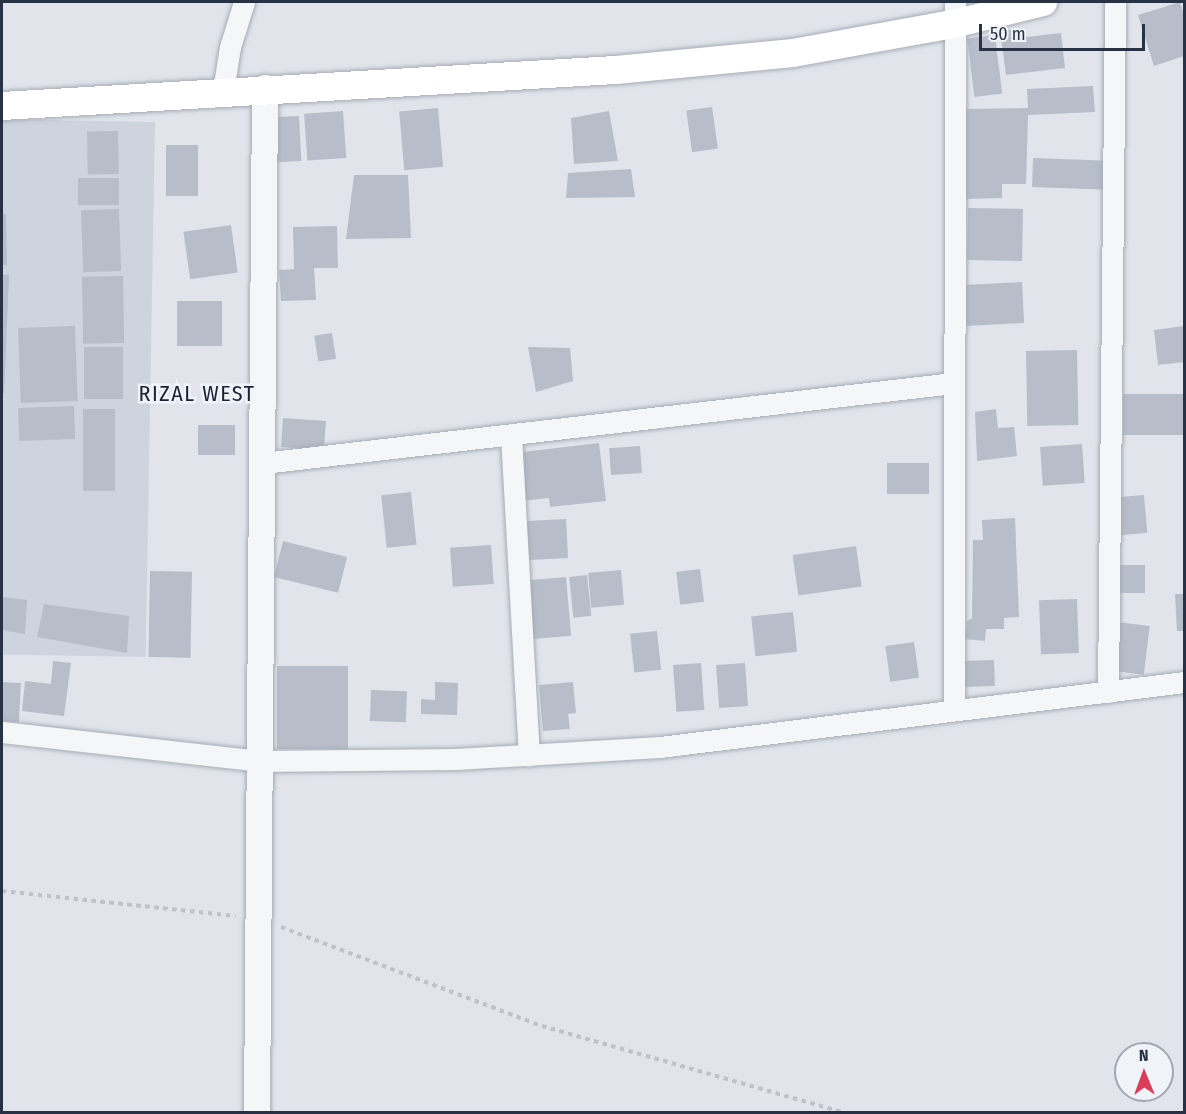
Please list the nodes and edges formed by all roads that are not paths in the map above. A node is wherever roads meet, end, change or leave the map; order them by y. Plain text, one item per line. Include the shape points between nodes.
1 (244, 2) edge
2 (1043, 2) edge
3 (1115, 2) edge
4 (954, 13) edge
5 (266, 88) junction
6 (223, 91) junction
7 (2, 106) edge
8 (953, 383) junction
9 (511, 435) junction
10 (263, 463) junction
11 (1185, 682) edge
12 (1108, 692) junction
13 (954, 708) junction
14 (2, 732) edge
15 (529, 755) junction
16 (260, 761) junction
17 (257, 1113) edge

1 - 6 street via 230,47
2 - 4 main road
3 - 12 street
4 - 5 main road via 769,56 616,70
4 - 8 street
5 - 6 main road
5 - 10 street
6 - 7 main road
8 - 9 street
8 - 13 street
9 - 10 street
9 - 15 street
10 - 16 street
11 - 12 street
12 - 13 street
13 - 15 street via 660,747
14 - 16 street
15 - 16 street
16 - 17 street

